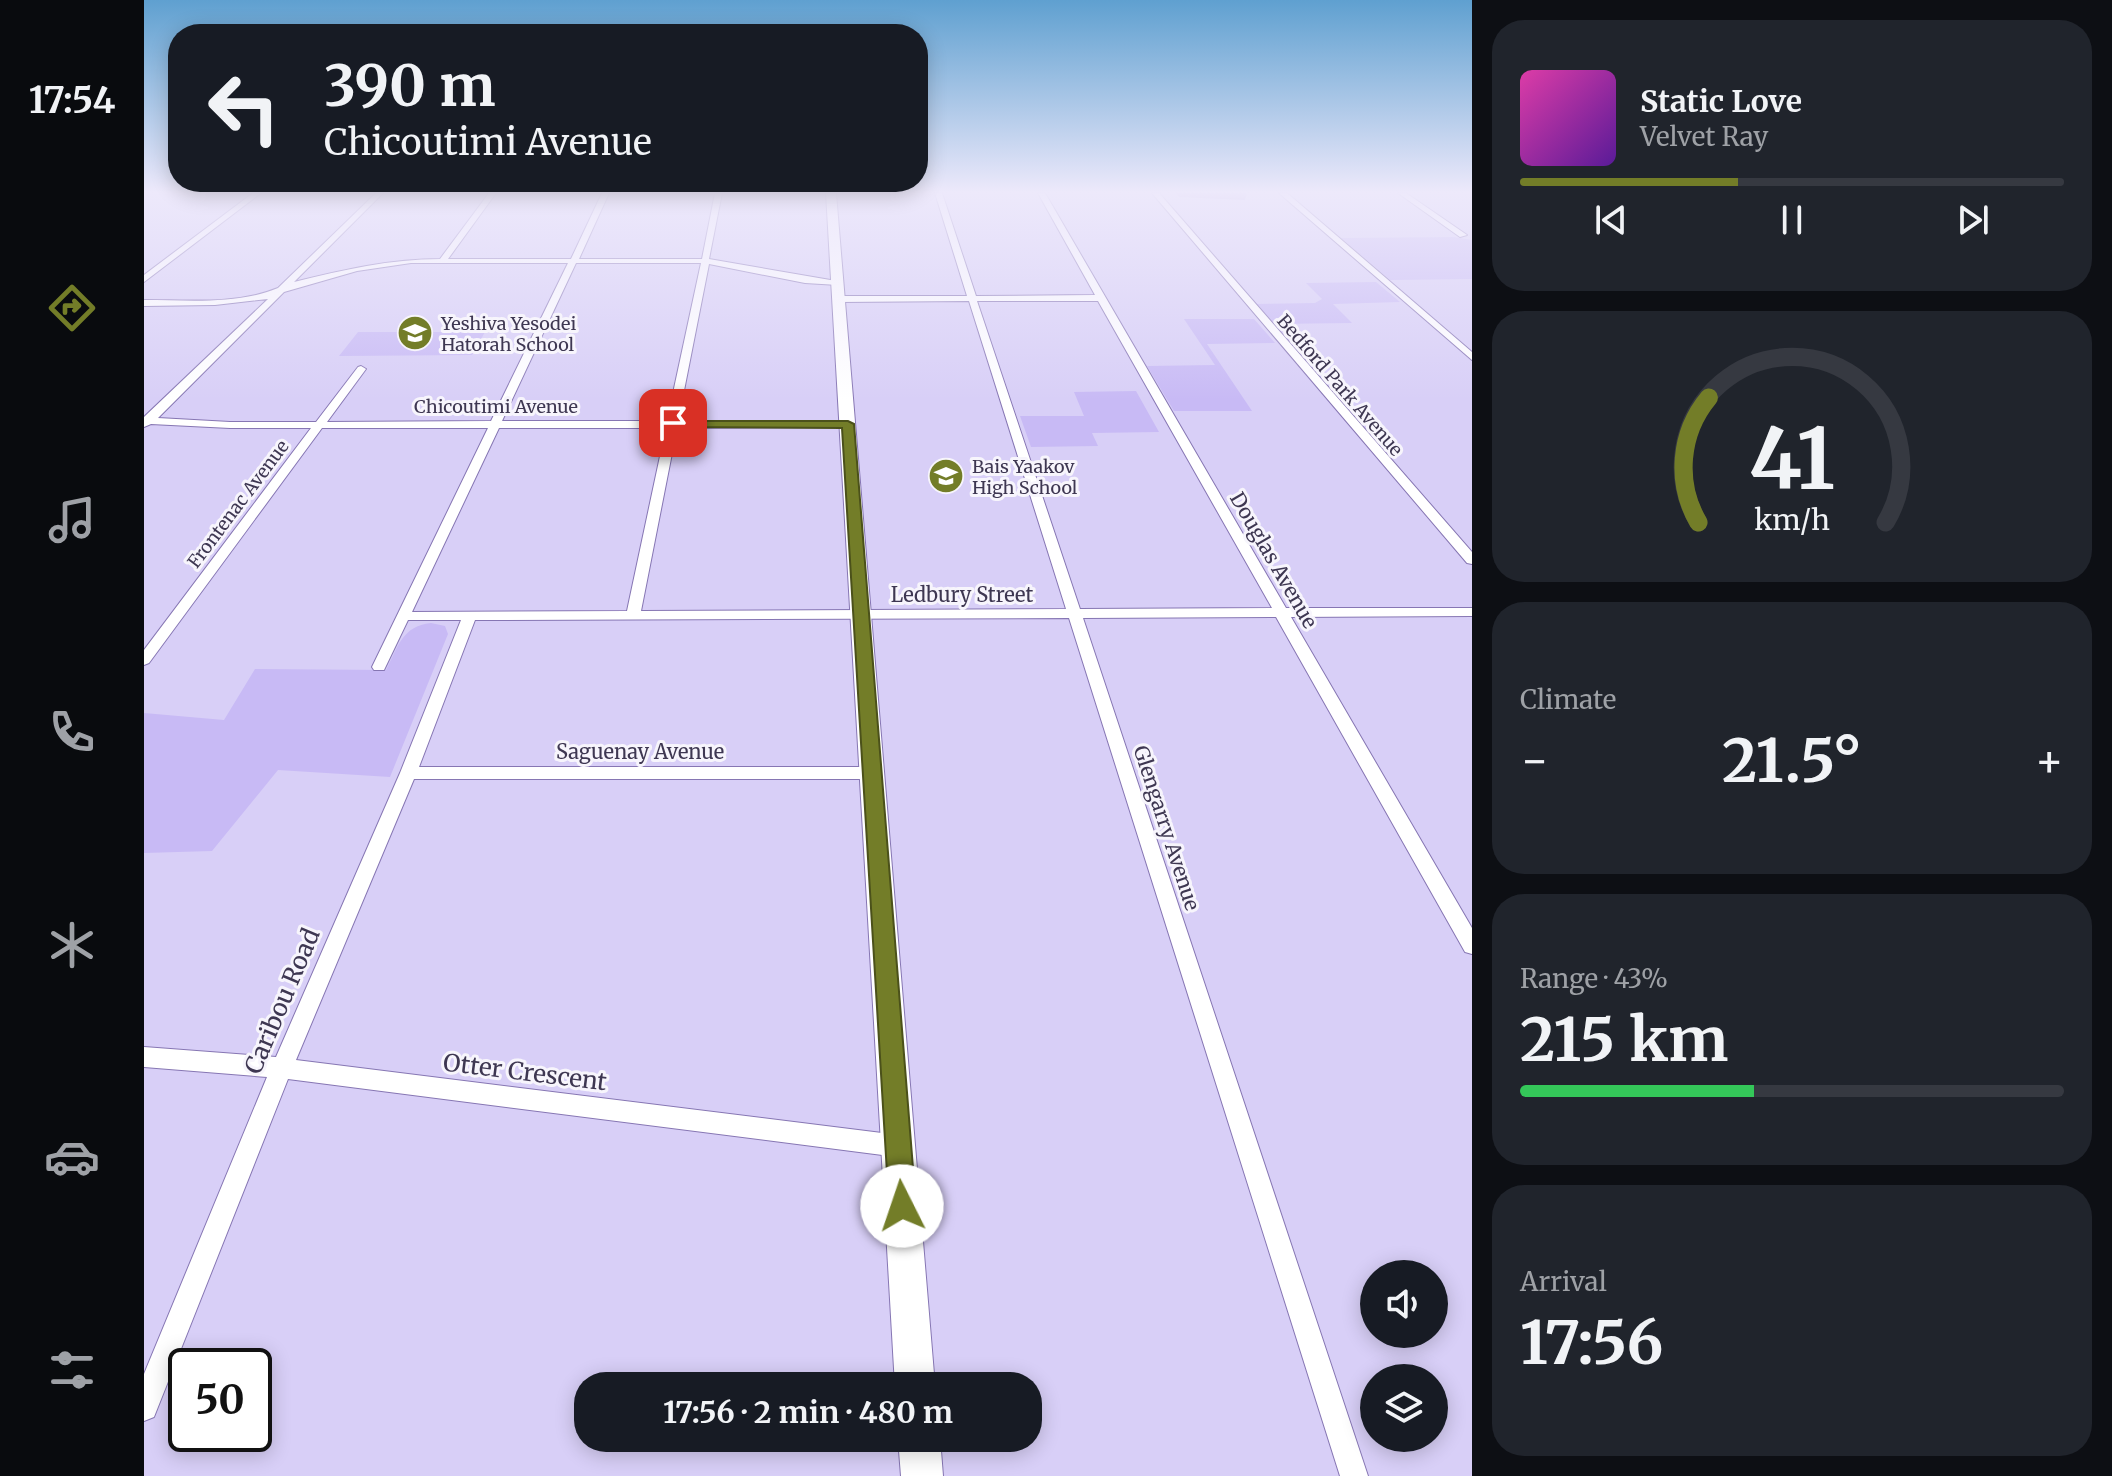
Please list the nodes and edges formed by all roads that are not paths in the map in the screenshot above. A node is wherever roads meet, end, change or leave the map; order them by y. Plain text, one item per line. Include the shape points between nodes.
1 (574, 261) edge
2 (705, 261) edge
3 (167, 262) edge
4 (309, 262) edge
5 (427, 262) edge
6 (710, 262) edge
7 (836, 262) edge
8 (959, 262) edge
9 (1080, 262) edge
10 (1214, 262) edge
11 (1362, 262) edge
12 (144, 279) edge
13 (838, 282) junction
14 (280, 290) junction
15 (1101, 298) junction
16 (839, 299) junction
17 (970, 299) junction
18 (144, 303) edge
19 (1472, 357) edge
20 (361, 369) dead end
21 (145, 422) edge
22 (673, 423) junction
23 (848, 424) junction
24 (319, 425) junction
25 (496, 425) junction
26 (1472, 560) edge
27 (1472, 612) edge
28 (1074, 613) junction
29 (633, 614) junction
30 (861, 614) junction
31 (1282, 614) junction
32 (405, 616) junction
33 (470, 616) junction
34 (144, 660) edge
35 (379, 667) dead end
36 (408, 773) junction
37 (871, 773) junction
38 (1472, 946) edge
39 (144, 1057) edge
40 (282, 1068) junction
41 (898, 1146) junction
42 (914, 1372) edge
43 (144, 1407) edge
44 (920, 1452) edge
45 (922, 1476) edge
46 (1354, 1476) edge

1 - 25 street
2 - 22 street
3 - 12 street
4 - 14 street
5 - 14 street via 372,265
6 - 13 street
7 - 13 main road
8 - 17 street, Glengarry Avenue
9 - 15 street, Douglas Avenue
10 - 26 street, Bedford Park Avenue
11 - 19 street
13 - 16 main road
14 - 18 street via 227,301
14 - 21 street
15 - 17 street
15 - 31 street, Douglas Avenue
16 - 17 street
16 - 23 main road
17 - 28 street, Glengarry Avenue
20 - 24 street, Frontenac Avenue
21 - 24 street, Chicoutimi Avenue
22 - 23 street, Chicoutimi Avenue
22 - 25 street, Chicoutimi Avenue
22 - 29 street
23 - 30 main road
24 - 25 street, Chicoutimi Avenue
24 - 34 street, Frontenac Avenue
25 - 32 street
27 - 31 street, Ledbury Street
28 - 30 street, Ledbury Street
28 - 31 street, Ledbury Street
28 - 46 street, Glengarry Avenue
29 - 30 street, Ledbury Street
29 - 33 street, Ledbury Street
30 - 37 main road
31 - 38 street, Douglas Avenue
32 - 33 street, Ledbury Street
32 - 35 street
33 - 36 street, Caribou Road
36 - 37 street, Saguenay Avenue
36 - 40 street, Caribou Road
37 - 41 main road
39 - 40 street, Otter Crescent
40 - 41 street, Otter Crescent
40 - 43 street, Caribou Road
41 - 42 main road
44 - 45 main road

